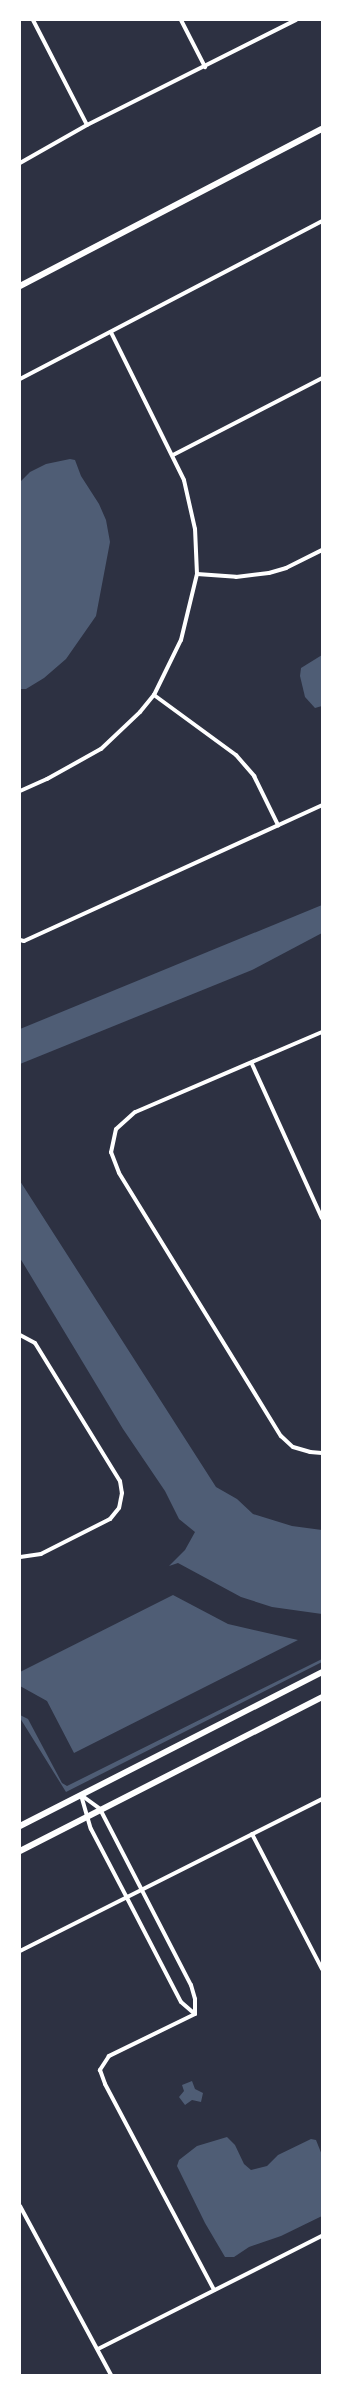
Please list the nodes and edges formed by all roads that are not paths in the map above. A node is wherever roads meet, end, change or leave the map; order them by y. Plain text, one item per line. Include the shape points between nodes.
1 (33, 20) edge
2 (181, 20) edge
3 (296, 20) edge
4 (205, 67) junction
5 (88, 125) junction
6 (322, 129) edge
7 (20, 163) edge
8 (322, 221) edge
9 (20, 286) edge
10 (111, 332) junction
11 (322, 378) edge
12 (20, 379) edge
13 (173, 455) junction
14 (322, 550) edge
15 (197, 574) junction
16 (154, 695) junction
17 (20, 791) edge
18 (322, 805) edge
19 (278, 825) junction
20 (20, 940) edge
21 (322, 1032) edge
22 (252, 1064) junction
23 (322, 1218) edge
24 (20, 1335) edge
25 (322, 1453) edge
26 (20, 1557) edge
27 (322, 1672) edge
28 (322, 1697) edge
29 (81, 1795) junction
30 (322, 1799) edge
31 (100, 1809) junction
32 (87, 1816) junction
33 (20, 1826) edge
34 (252, 1834) junction
35 (20, 1851) edge
36 (141, 1889) junction
37 (126, 1896) junction
38 (20, 1951) edge
39 (322, 1969) edge
40 (195, 2014) junction
41 (20, 2206) edge
42 (322, 2236) edge
43 (214, 2290) junction
44 (98, 2349) junction
45 (111, 2375) edge

1 - 5 street
2 - 4 street
3 - 4 street
4 - 5 street
5 - 7 street
6 - 9 street
8 - 10 street
10 - 12 street
10 - 13 street
11 - 13 street
13 - 15 street via 184,480 195,529
14 - 15 street via 286,568 263,574 236,577
15 - 16 street via 182,640
16 - 17 street via 123,730 101,749
16 - 19 street via 236,755 254,776
18 - 19 street
19 - 20 street via 24,941
21 - 22 street
22 - 23 street
22 - 25 street via 135,1112 116,1129 111,1152 119,1173 281,1436 293,1446
24 - 26 street via 35,1343 120,1481 122,1493 119,1508 110,1519 41,1554
27 - 29 street
28 - 31 street
29 - 31 street
29 - 32 street
29 - 33 street
30 - 34 street
31 - 32 street
31 - 36 street
32 - 35 street
32 - 37 street
34 - 36 street
34 - 39 street
36 - 37 street
36 - 40 street via 192,1985
37 - 38 street
37 - 40 street via 181,2002
40 - 43 street via 108,2056 100,2070 104,2084
41 - 44 street
42 - 43 street
43 - 44 street
44 - 45 street

